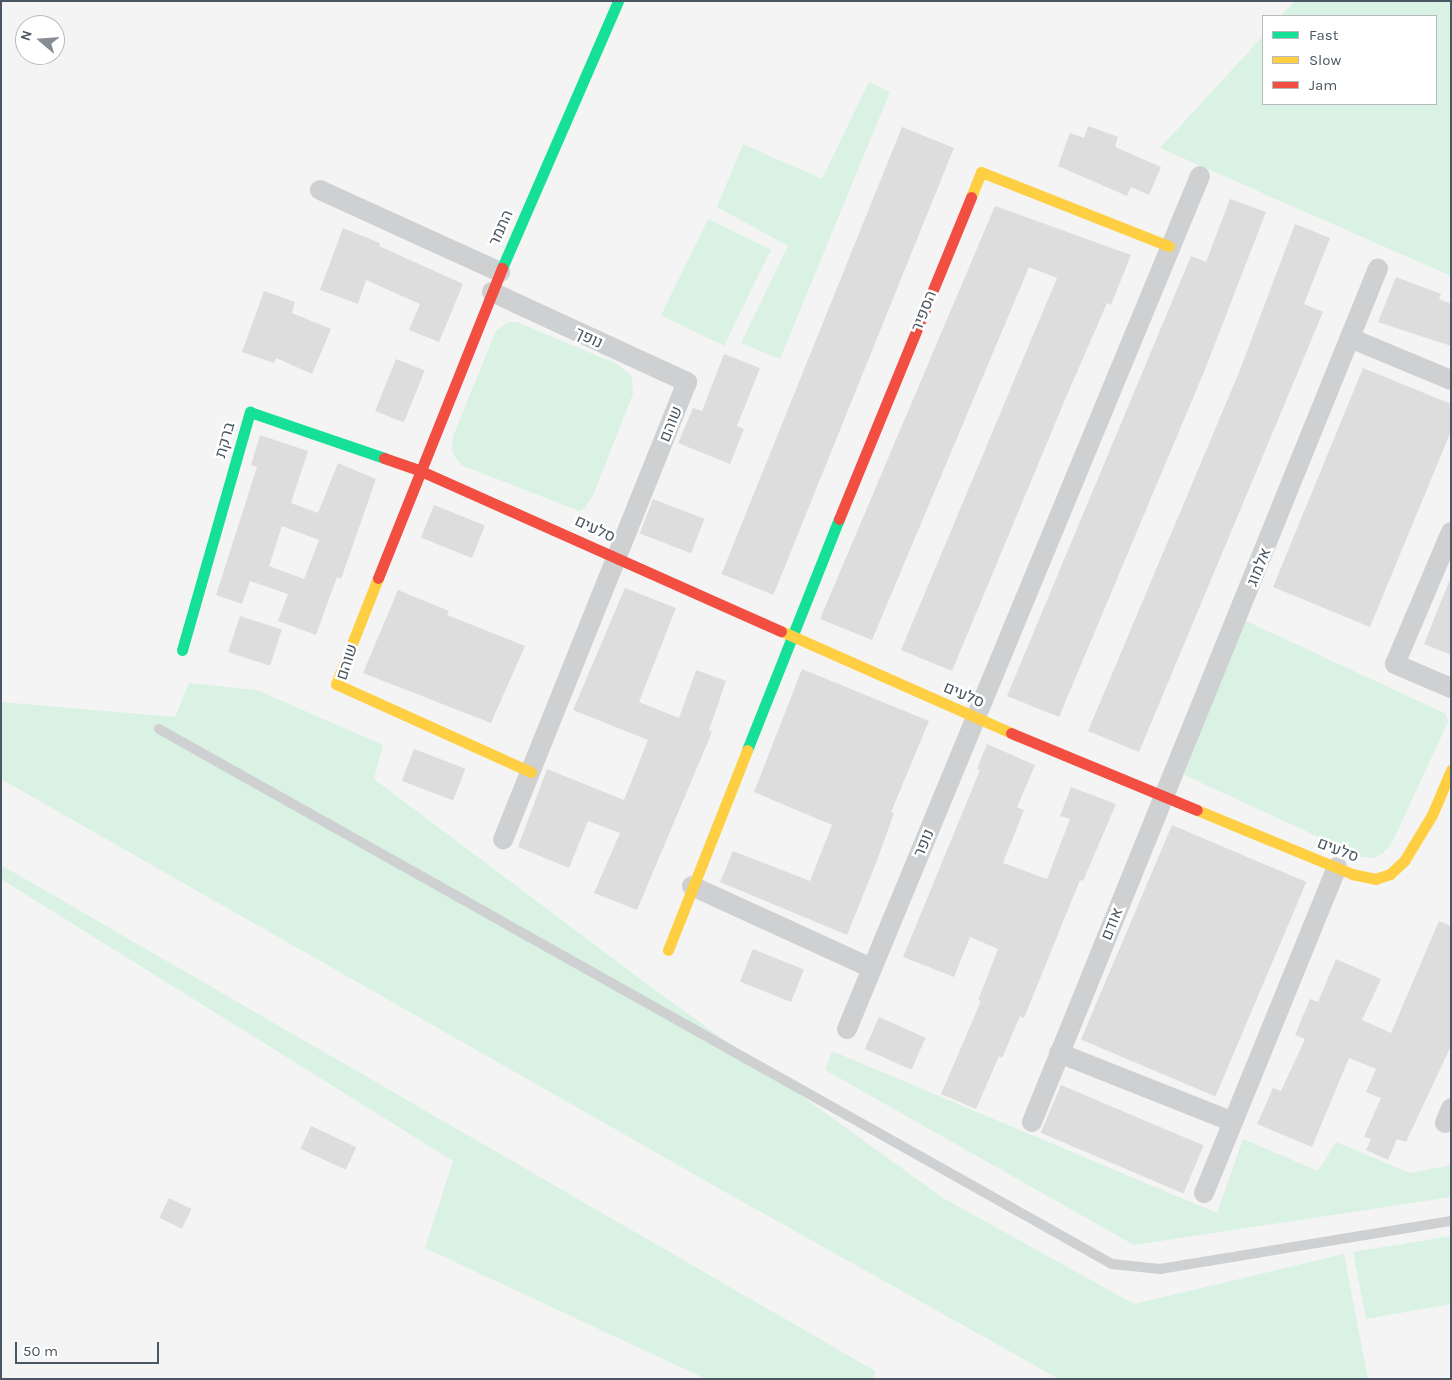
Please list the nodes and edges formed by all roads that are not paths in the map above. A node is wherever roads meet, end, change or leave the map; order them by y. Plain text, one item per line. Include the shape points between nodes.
1 (618, 1) edge
2 (1200, 176) dead end
3 (320, 190) dead end
4 (1169, 246) junction
5 (1378, 268) dead end
6 (500, 272) junction
7 (492, 292) junction
8 (1350, 338) junction
9 (1451, 380) edge
10 (687, 382) joint
11 (421, 471) junction
12 (1451, 532) edge
13 (617, 557) junction
14 (790, 637) junction
15 (182, 650) dead end
16 (1451, 688) edge
17 (976, 718) junction
18 (159, 729) dead end
19 (1451, 770) edge
20 (531, 772) junction
21 (1166, 796) junction
22 (504, 840) dead end
23 (1337, 868) junction
24 (692, 886) junction
25 (668, 950) dead end
26 (872, 968) junction
27 (847, 1029) dead end
28 (1059, 1053) junction
29 (1032, 1122) dead end
30 (1233, 1122) junction
31 (1204, 1193) dead end
32 (1451, 1221) edge

1 - 6 street, התמר
2 - 4 street
3 - 6 street
4 - 14 street, הספיר via 981,172
4 - 17 street
5 - 8 street, אלמוג
6 - 7 street, התמר
7 - 10 street, נופך
7 - 11 street, התמר
8 - 9 street
8 - 21 street, אלמוג
10 - 13 street, שוהם
11 - 13 street, סלעים
11 - 15 street, ברקת via 250,412
11 - 20 street, שוהם via 336,684
12 - 16 street via 1395,664
13 - 14 street, סלעים
13 - 20 street, שוהם
14 - 17 street, סלעים
14 - 24 street
17 - 21 street, סלעים
17 - 26 street, נופר
18 - 32 lane via 1112,1264 1160,1269
19 - 23 street, סלעים via 1417,843 1390,874 1375,879
20 - 22 street, שוהם
21 - 23 street, סלעים
21 - 28 street, אודם
23 - 30 street
24 - 25 street
24 - 26 street
26 - 27 street, נופר
28 - 29 street, אודם
28 - 30 street
30 - 31 street

